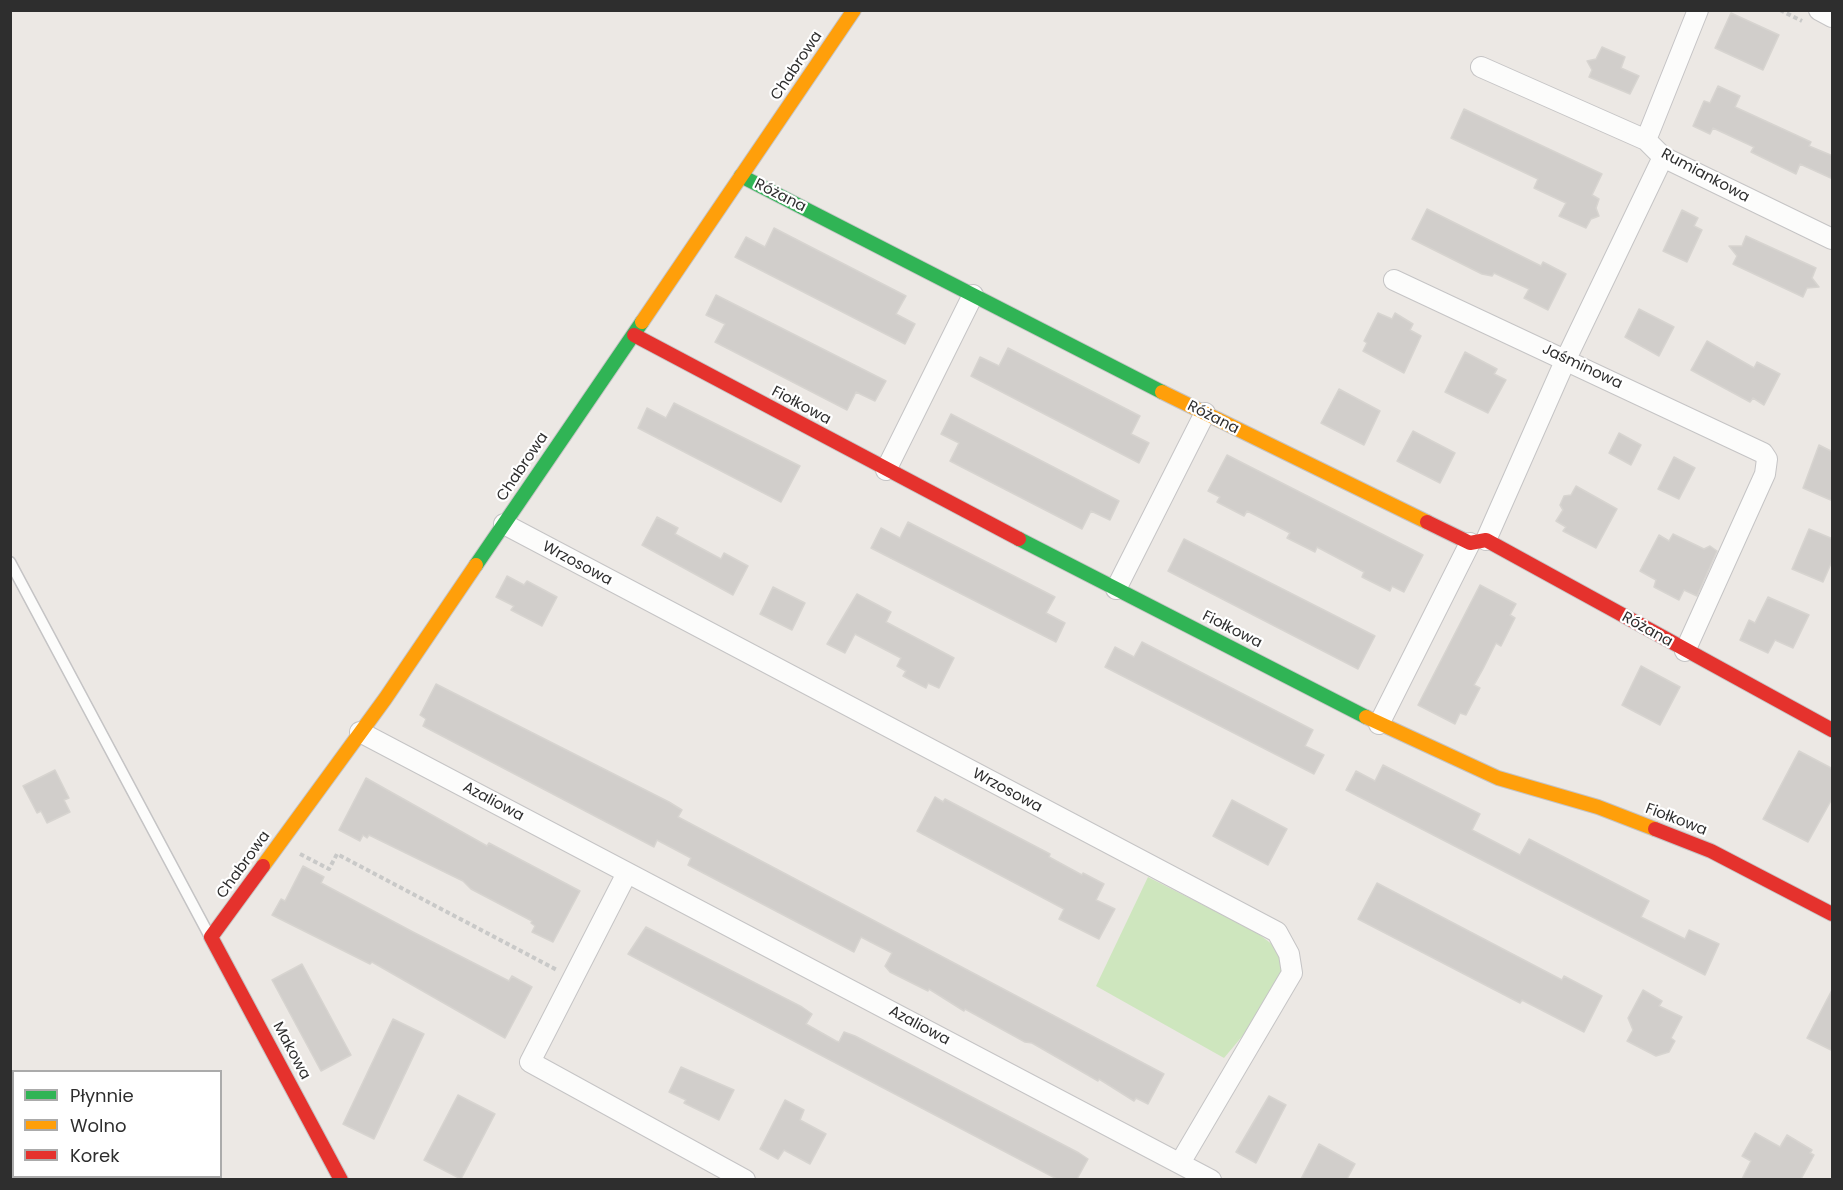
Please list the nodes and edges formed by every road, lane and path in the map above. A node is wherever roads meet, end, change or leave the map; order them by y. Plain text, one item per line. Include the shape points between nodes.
1 (854, 10) edge
2 (1698, 10) edge
3 (1819, 10) edge
4 (1833, 17) edge
5 (1481, 67) dead end
6 (1646, 140) junction
7 (1663, 157) junction
8 (741, 176) junction
9 (1833, 239) edge
10 (1394, 280) dead end
11 (973, 295) junction
12 (634, 335) junction
13 (1566, 359) junction
14 (1205, 413) junction
15 (1767, 459) joint
16 (886, 470) junction
17 (504, 524) junction
18 (1478, 542) junction
19 (10, 562) edge
20 (1116, 589) junction
21 (1685, 651) junction
22 (1380, 724) junction
23 (1833, 730) edge
24 (360, 732) junction
25 (300, 855) dead end
26 (627, 873) junction
27 (1833, 914) edge
28 (211, 937) junction
29 (573, 979) junction
30 (1180, 1163) junction
31 (341, 1179) edge
32 (745, 1179) edge
33 (1211, 1179) edge

1 - 8 street, Chabrowa
2 - 6 street
3 - 4 street
5 - 6 street, Rumiankowa
6 - 7 street, Rumiankowa
7 - 9 street, Rumiankowa
7 - 13 street
8 - 11 street, Różana
8 - 12 street, Chabrowa
10 - 13 street, Jaśminowa
11 - 14 street, Różana
11 - 16 street
12 - 16 street, Fiołkowa
12 - 17 street, Chabrowa
13 - 15 street, Jaśminowa via 1763,453
13 - 18 street
14 - 18 street, Różana
14 - 20 street
15 - 21 street, Różana via 1765,474
16 - 20 street, Fiołkowa
17 - 24 street, Chabrowa
17 - 30 street, Wrzosowa via 1277,932 1289,954 1292,973
18 - 21 street, Różana
18 - 22 street
19 - 28 lane
20 - 22 street, Fiołkowa
21 - 23 street, Różana
22 - 27 street, Fiołkowa via 1498,778 1598,807 1711,851
24 - 26 street, Azaliowa
24 - 28 street, Chabrowa
25 - 29 path via 329,869 337,854
26 - 29 street
26 - 30 street, Azaliowa
28 - 31 street, Makowa
29 - 32 street via 530,1062
30 - 33 street, Azaliowa

